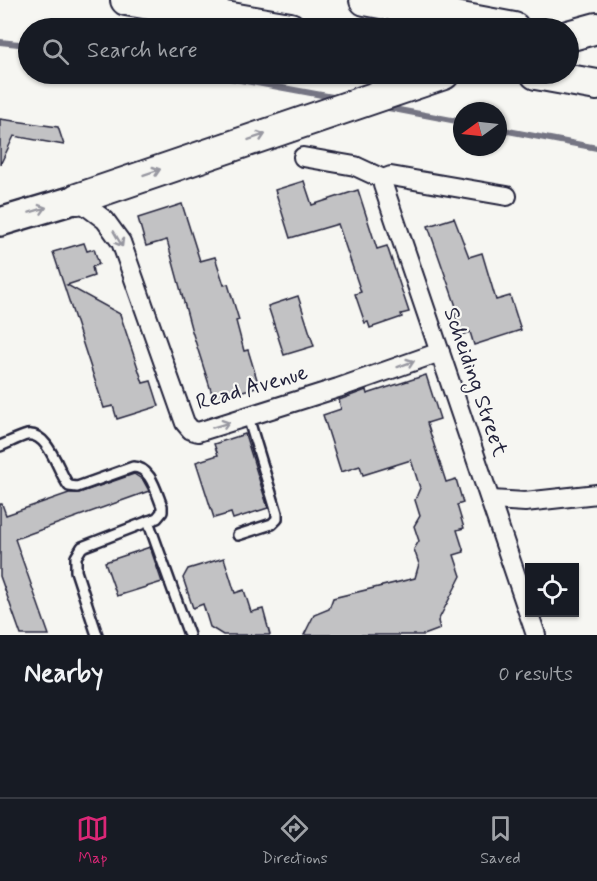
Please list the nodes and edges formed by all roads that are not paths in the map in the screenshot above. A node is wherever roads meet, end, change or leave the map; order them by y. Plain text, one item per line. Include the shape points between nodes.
1 (126, 0) edge
2 (364, 0) edge
3 (231, 18) edge
4 (460, 18) edge
5 (597, 28) edge
6 (579, 34) edge
7 (579, 41) edge
8 (597, 46) edge
9 (579, 82) edge
10 (414, 84) edge
11 (597, 85) edge
12 (303, 157) dead end
13 (383, 179) junction
14 (507, 196) dead end
15 (77, 198) junction
16 (0, 222) edge
17 (440, 352) junction
18 (248, 417) junction
19 (0, 446) edge
20 (597, 494) edge
21 (491, 500) junction
22 (148, 521) junction
23 (238, 535) dead end
24 (97, 635) edge
25 (189, 635) edge
26 (536, 635) edge

1 - 3 main road
2 - 4 main road
5 - 6 main road
7 - 8 main road
9 - 11 main road
15 -> 10 main road
12 - 13 street via 355,166
13 - 14 street via 391,176
13 - 17 street, Scheiding Street
16 -> 15 street
15 -> 18 street, Read Avenue via 105,220 121,242 185,423 198,432
18 -> 17 street, Read Avenue
17 - 21 street, Scheiding Street
18 - 23 lane via 277,519
19 - 22 lane via 29,435 39,438 47,445 69,486 78,487 140,467 147,472 162,506 157,518
20 - 21 street via 525,502
21 - 26 street, Scheiding Street
22 - 24 lane via 82,547 76,557 75,571
22 - 25 lane

